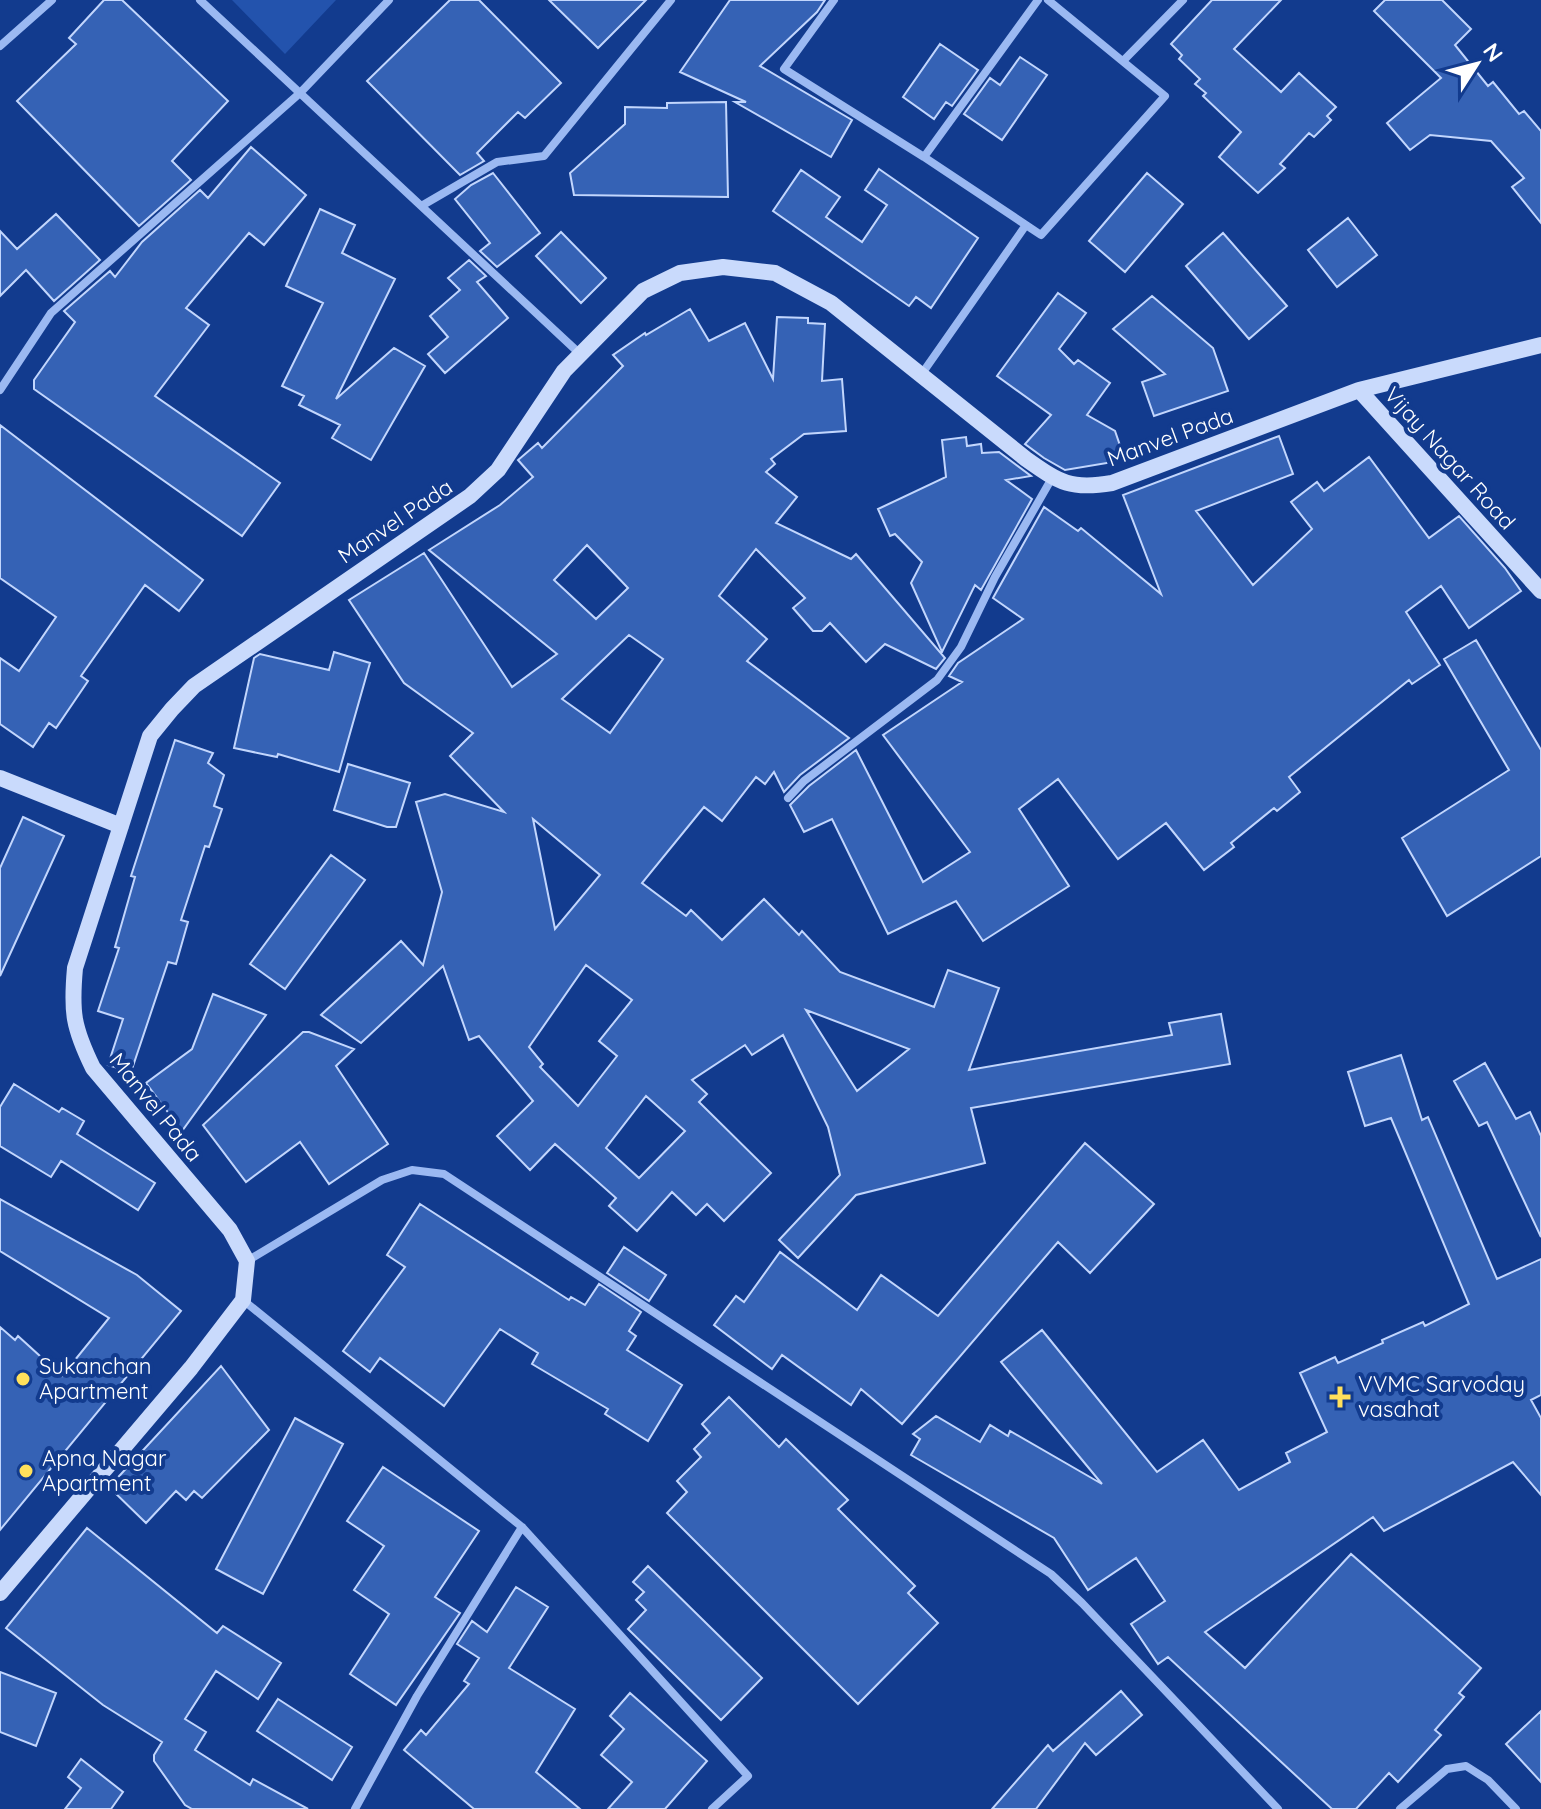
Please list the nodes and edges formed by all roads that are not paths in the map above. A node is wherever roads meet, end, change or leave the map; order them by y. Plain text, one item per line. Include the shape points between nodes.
1 (52, 0) edge
2 (200, 0) edge
3 (389, 0) edge
4 (671, 0) edge
5 (834, 0) edge
6 (1038, 0) edge
7 (1048, 0) edge
8 (1183, 0) edge
9 (0, 46) edge
10 (1123, 61) junction
11 (300, 93) junction
12 (924, 157) junction
13 (423, 205) junction
14 (1026, 225) junction
15 (1541, 345) edge
16 (579, 353) junction
17 (921, 375) junction
18 (0, 390) edge
19 (1359, 390) junction
20 (1052, 478) junction
21 (1541, 591) edge
22 (0, 778) edge
23 (788, 798) dead end
24 (121, 826) junction
25 (247, 1261) junction
26 (243, 1300) junction
27 (522, 1527) junction
28 (0, 1593) edge
29 (355, 1809) edge
30 (712, 1809) edge
31 (1278, 1809) edge
32 (1400, 1809) edge
33 (1516, 1809) edge

1 - 9 street
2 - 11 street
3 - 11 street
4 - 13 street via 544,156 497,162
5 - 12 street via 784,69
6 - 12 street
7 - 10 street
8 - 10 street
10 - 14 street via 1165,96 1041,235
11 - 13 street
11 - 18 street via 51,313
12 - 14 street
13 - 16 street
14 - 17 street
15 - 19 main road, Manvel Pada
16 - 17 main road, Manvel Pada via 643,291 680,273 723,267 775,273 831,303
16 - 24 main road, Manvel Pada via 498,470 470,496 194,686 150,736
17 - 20 main road, Manvel Pada
19 - 20 main road, Manvel Pada via 1112,483 1082,488
19 - 21 main road, Vijay Nagar Road
20 - 23 street via 961,647 937,680
22 - 24 main road
24 - 25 main road, Manvel Pada via 75,968 72,1005 79,1039 93,1068 230,1230
25 - 26 main road
25 - 31 street via 382,1180 412,1170 444,1174 1051,1574
26 - 27 street
26 - 28 main road
27 - 29 street via 417,1696
27 - 30 street via 748,1776
32 - 33 street via 1447,1769 1466,1766

